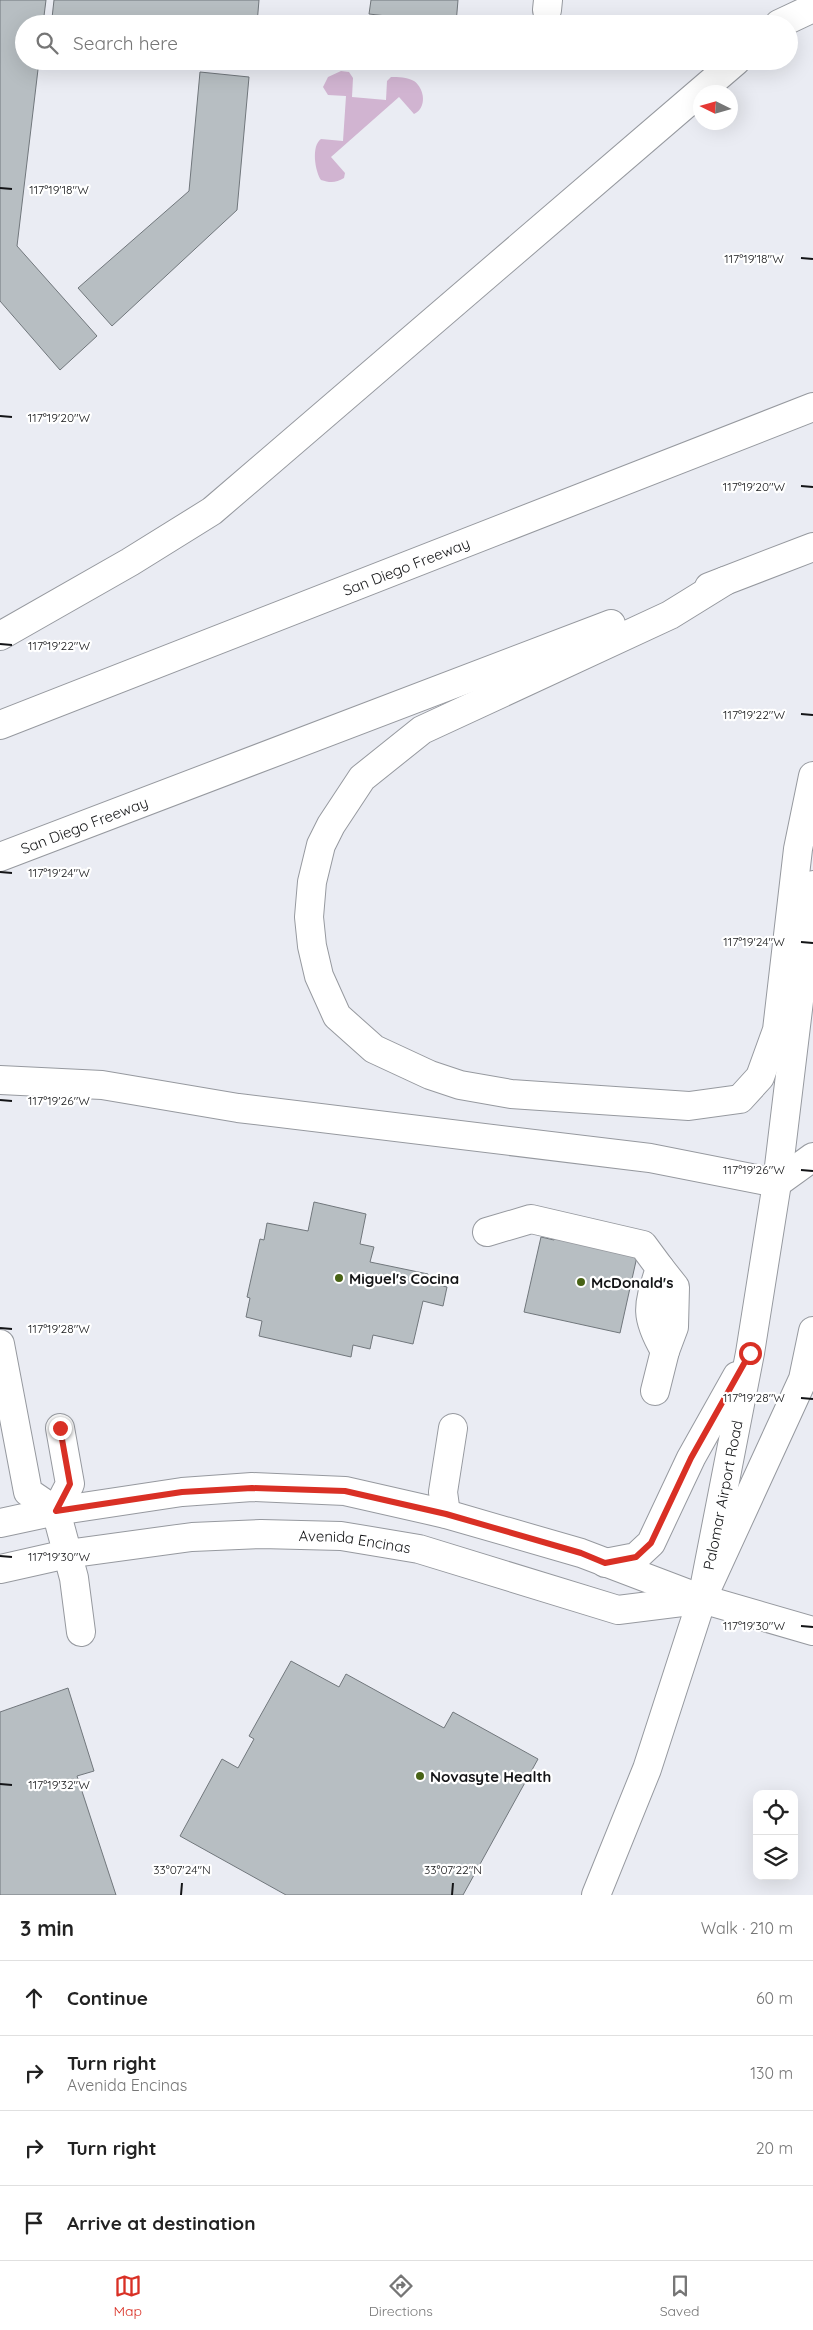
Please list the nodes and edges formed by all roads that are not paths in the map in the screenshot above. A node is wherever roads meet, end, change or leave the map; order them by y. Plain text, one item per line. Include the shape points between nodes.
1 (813, 8) edge
2 (798, 15) edge
3 (726, 70) edge
4 (813, 407) edge
5 (813, 547) edge
6 (725, 581) junction
7 (0, 636) edge
8 (0, 725) edge
9 (813, 776) edge
10 (0, 857) edge
11 (813, 885) edge
12 (0, 1080) edge
13 (813, 1156) edge
14 (777, 1183) junction
15 (487, 1232) dead end
16 (813, 1331) edge
17 (0, 1344) edge
18 (750, 1353) junction
19 (655, 1391) dead end
20 (60, 1428) dead end
21 (453, 1428) dead end
22 (56, 1511) junction
23 (446, 1514) junction
24 (0, 1522) edge
25 (67, 1554) junction
26 (605, 1563) junction
27 (0, 1569) edge
28 (702, 1599) junction
29 (813, 1631) edge
30 (82, 1632) dead end
31 (599, 1887) edge

1 - 2 main road
3 - 7 main road via 212,511
4 - 8 main road, San Diego Freeway
5 - 6 main road, San Diego Freeway
6 - 9 main road via 670,615 422,730 362,778 328,832 312,882 309,917 312,946 319,976 337,1016 374,1049 460,1085 511,1094 689,1106 740,1099 760,1077 777,1030 798,849
6 - 10 main road, San Diego Freeway
11 - 14 main road, Palomar Airport Road
12 - 14 main road via 102,1085 238,1108 650,1158
13 - 14 main road
14 - 18 main road, Palomar Airport Road
15 - 19 main road via 530,1219 643,1245 660,1268 650,1302 652,1329 665,1351
16 - 28 main road, Palomar Airport Road via 803,1379
17 - 22 main road via 28,1492
18 - 26 main road via 691,1458 651,1543 636,1557
18 - 28 main road, Palomar Airport Road
20 - 22 main road via 70,1484
21 - 23 main road via 443,1492
22 - 23 main road, Avenida Encinas via 182,1492 252,1488 345,1491
22 - 24 main road, Avenida Encinas
22 - 25 main road
23 - 26 main road, Avenida Encinas
25 - 27 main road, Avenida Encinas
25 - 28 main road, Avenida Encinas via 192,1537 261,1534 342,1536 419,1549 618,1610
25 - 30 main road
26 - 28 main road, Avenida Encinas
28 - 29 main road, Avenida Encinas
28 - 31 main road, Palomar Airport Road via 647,1769

